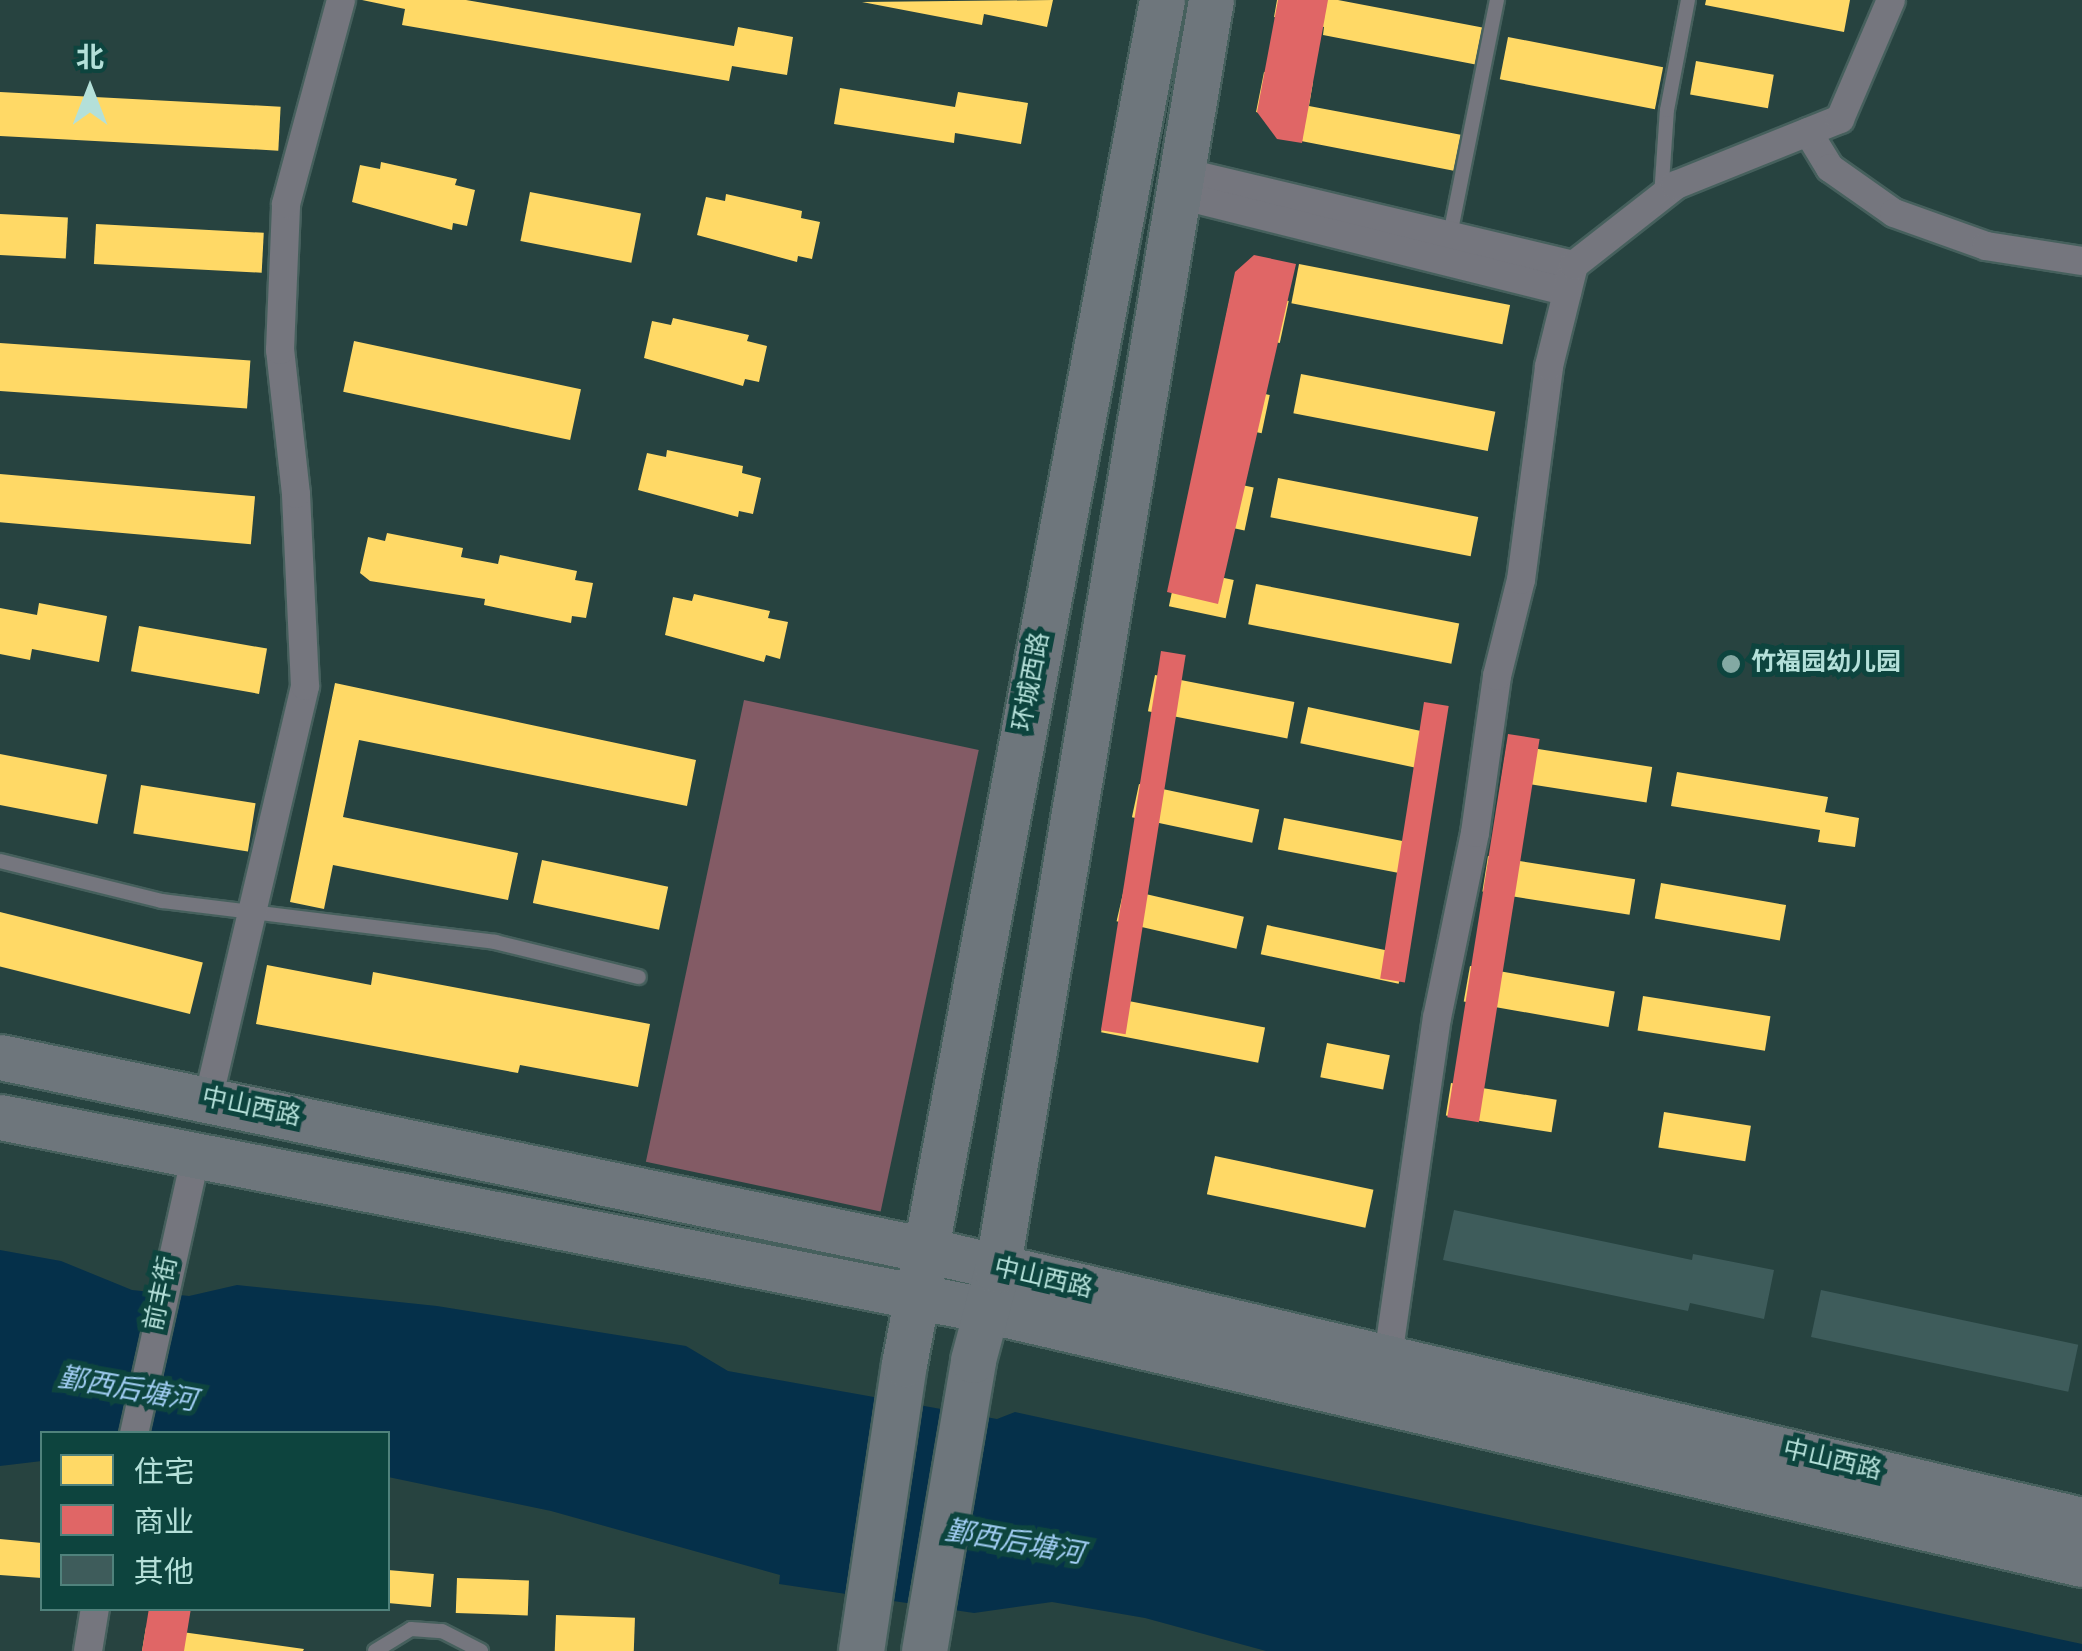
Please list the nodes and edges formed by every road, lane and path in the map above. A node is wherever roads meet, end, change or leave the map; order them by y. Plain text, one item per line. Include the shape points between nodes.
1 (341, 0) edge
2 (1162, 0) edge
3 (1211, 0) edge
4 (1497, 0) edge
5 (1688, 0) edge
6 (1891, 0) edge
7 (1808, 132) junction
8 (1181, 184) junction
9 (1661, 197) junction
10 (1450, 235) junction
11 (2082, 260) edge
12 (1571, 278) junction
13 (0, 861) edge
14 (252, 912) junction
15 (639, 977) dead end
16 (0, 1057) edge
17 (208, 1100) junction
18 (0, 1116) edge
19 (196, 1155) junction
20 (926, 1250) junction
21 (991, 1290) junction
22 (918, 1298) junction
23 (1388, 1358) junction
24 (135, 1431) edge
25 (2082, 1520) edge
26 (2082, 1564) edge
27 (95, 1611) edge
28 (88, 1651) edge
29 (375, 1651) edge
30 (481, 1651) edge
31 (860, 1651) edge
32 (924, 1651) edge

1 - 14 street via 286,204 280,350 296,494 305,686
2 - 20 main road, 环城西路
3 - 8 main road
4 - 10 lane
5 - 9 lane
6 - 7 street via 1840,119
7 - 9 street
7 - 11 street via 1830,168 1894,213 1986,246
8 - 10 street
8 - 12 street
8 - 21 main road
9 - 12 street
10 - 12 street
12 - 23 street via 1548,366 1521,580 1497,676 1475,833 1437,1018
13 - 14 lane via 162,901
14 - 15 lane via 495,942
14 - 17 street
16 - 17 main road, 中山西路
17 - 20 main road, 中山西路
18 - 19 main road, 中山西路
19 - 22 main road, 中山西路
19 - 24 street, 前丰街
20 - 21 main road, 中山西路
20 - 22 main road, 环城西路
21 - 22 main road, 中山西路
21 - 23 main road, 中山西路
21 - 26 main road, 中山西路
21 - 32 main road
22 - 31 main road, 环城西路
23 - 25 main road, 中山西路
27 - 28 street
29 - 30 lane via 411,1629 442,1632

